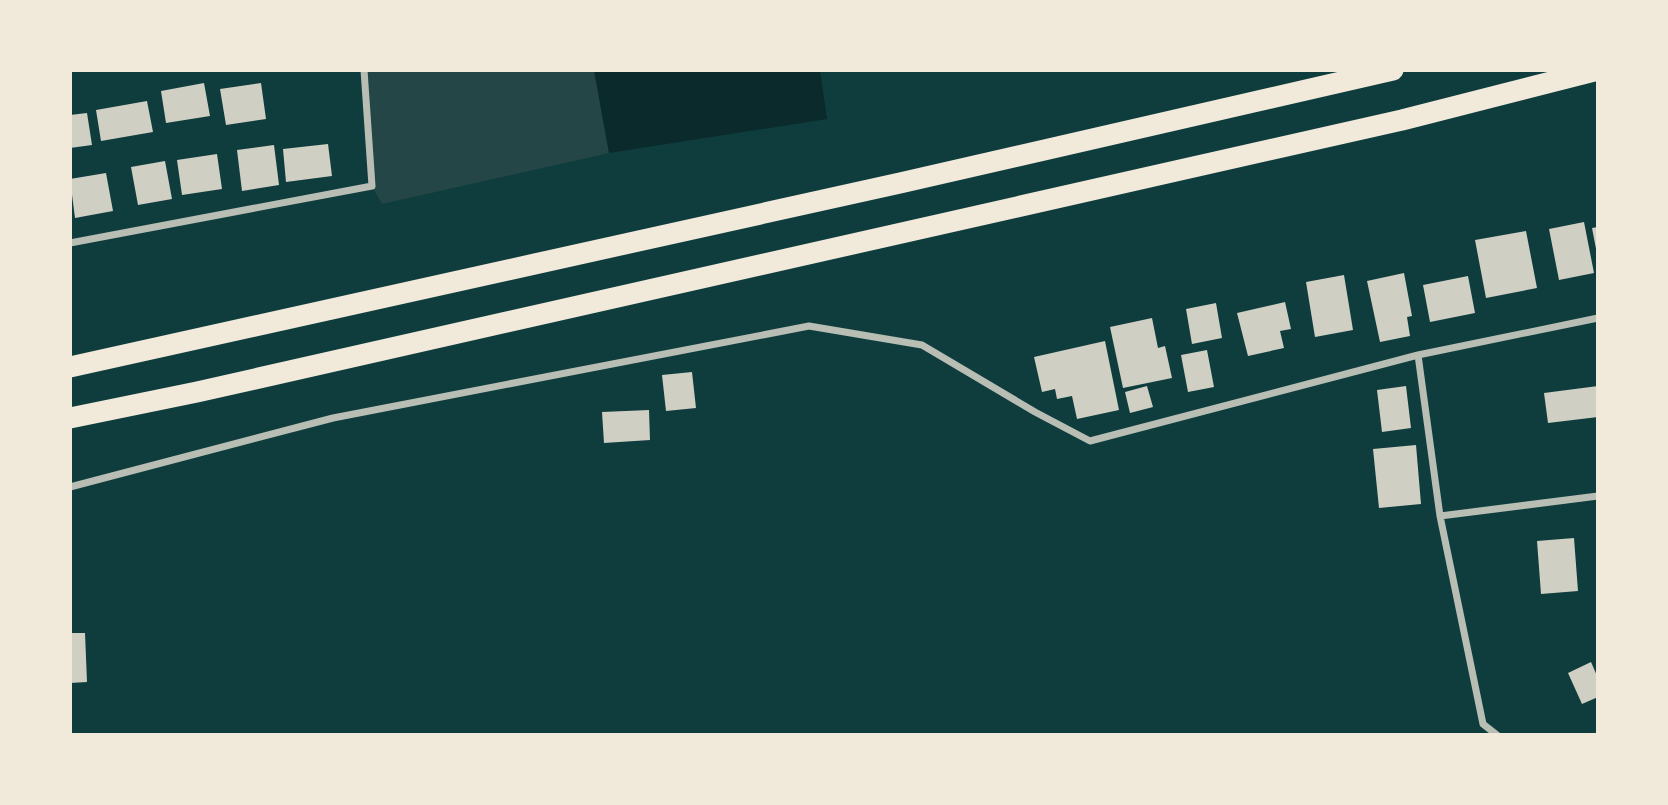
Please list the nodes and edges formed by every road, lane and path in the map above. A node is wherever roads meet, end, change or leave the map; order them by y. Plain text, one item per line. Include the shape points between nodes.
1 (364, 70) edge
2 (1393, 70) edge
3 (1598, 70) edge
4 (70, 243) edge
5 (1598, 318) edge
6 (1418, 355) junction
7 (70, 367) edge
8 (70, 418) edge
9 (70, 487) edge
10 (1598, 496) edge
11 (1440, 516) junction
12 (1496, 735) edge

1 - 4 street via 372,186
2 - 7 highway
3 - 8 highway via 1376,126
5 - 6 street
6 - 9 street via 1090,441 922,345 809,326 333,418
6 - 11 street
10 - 11 street
11 - 12 street via 1483,724

